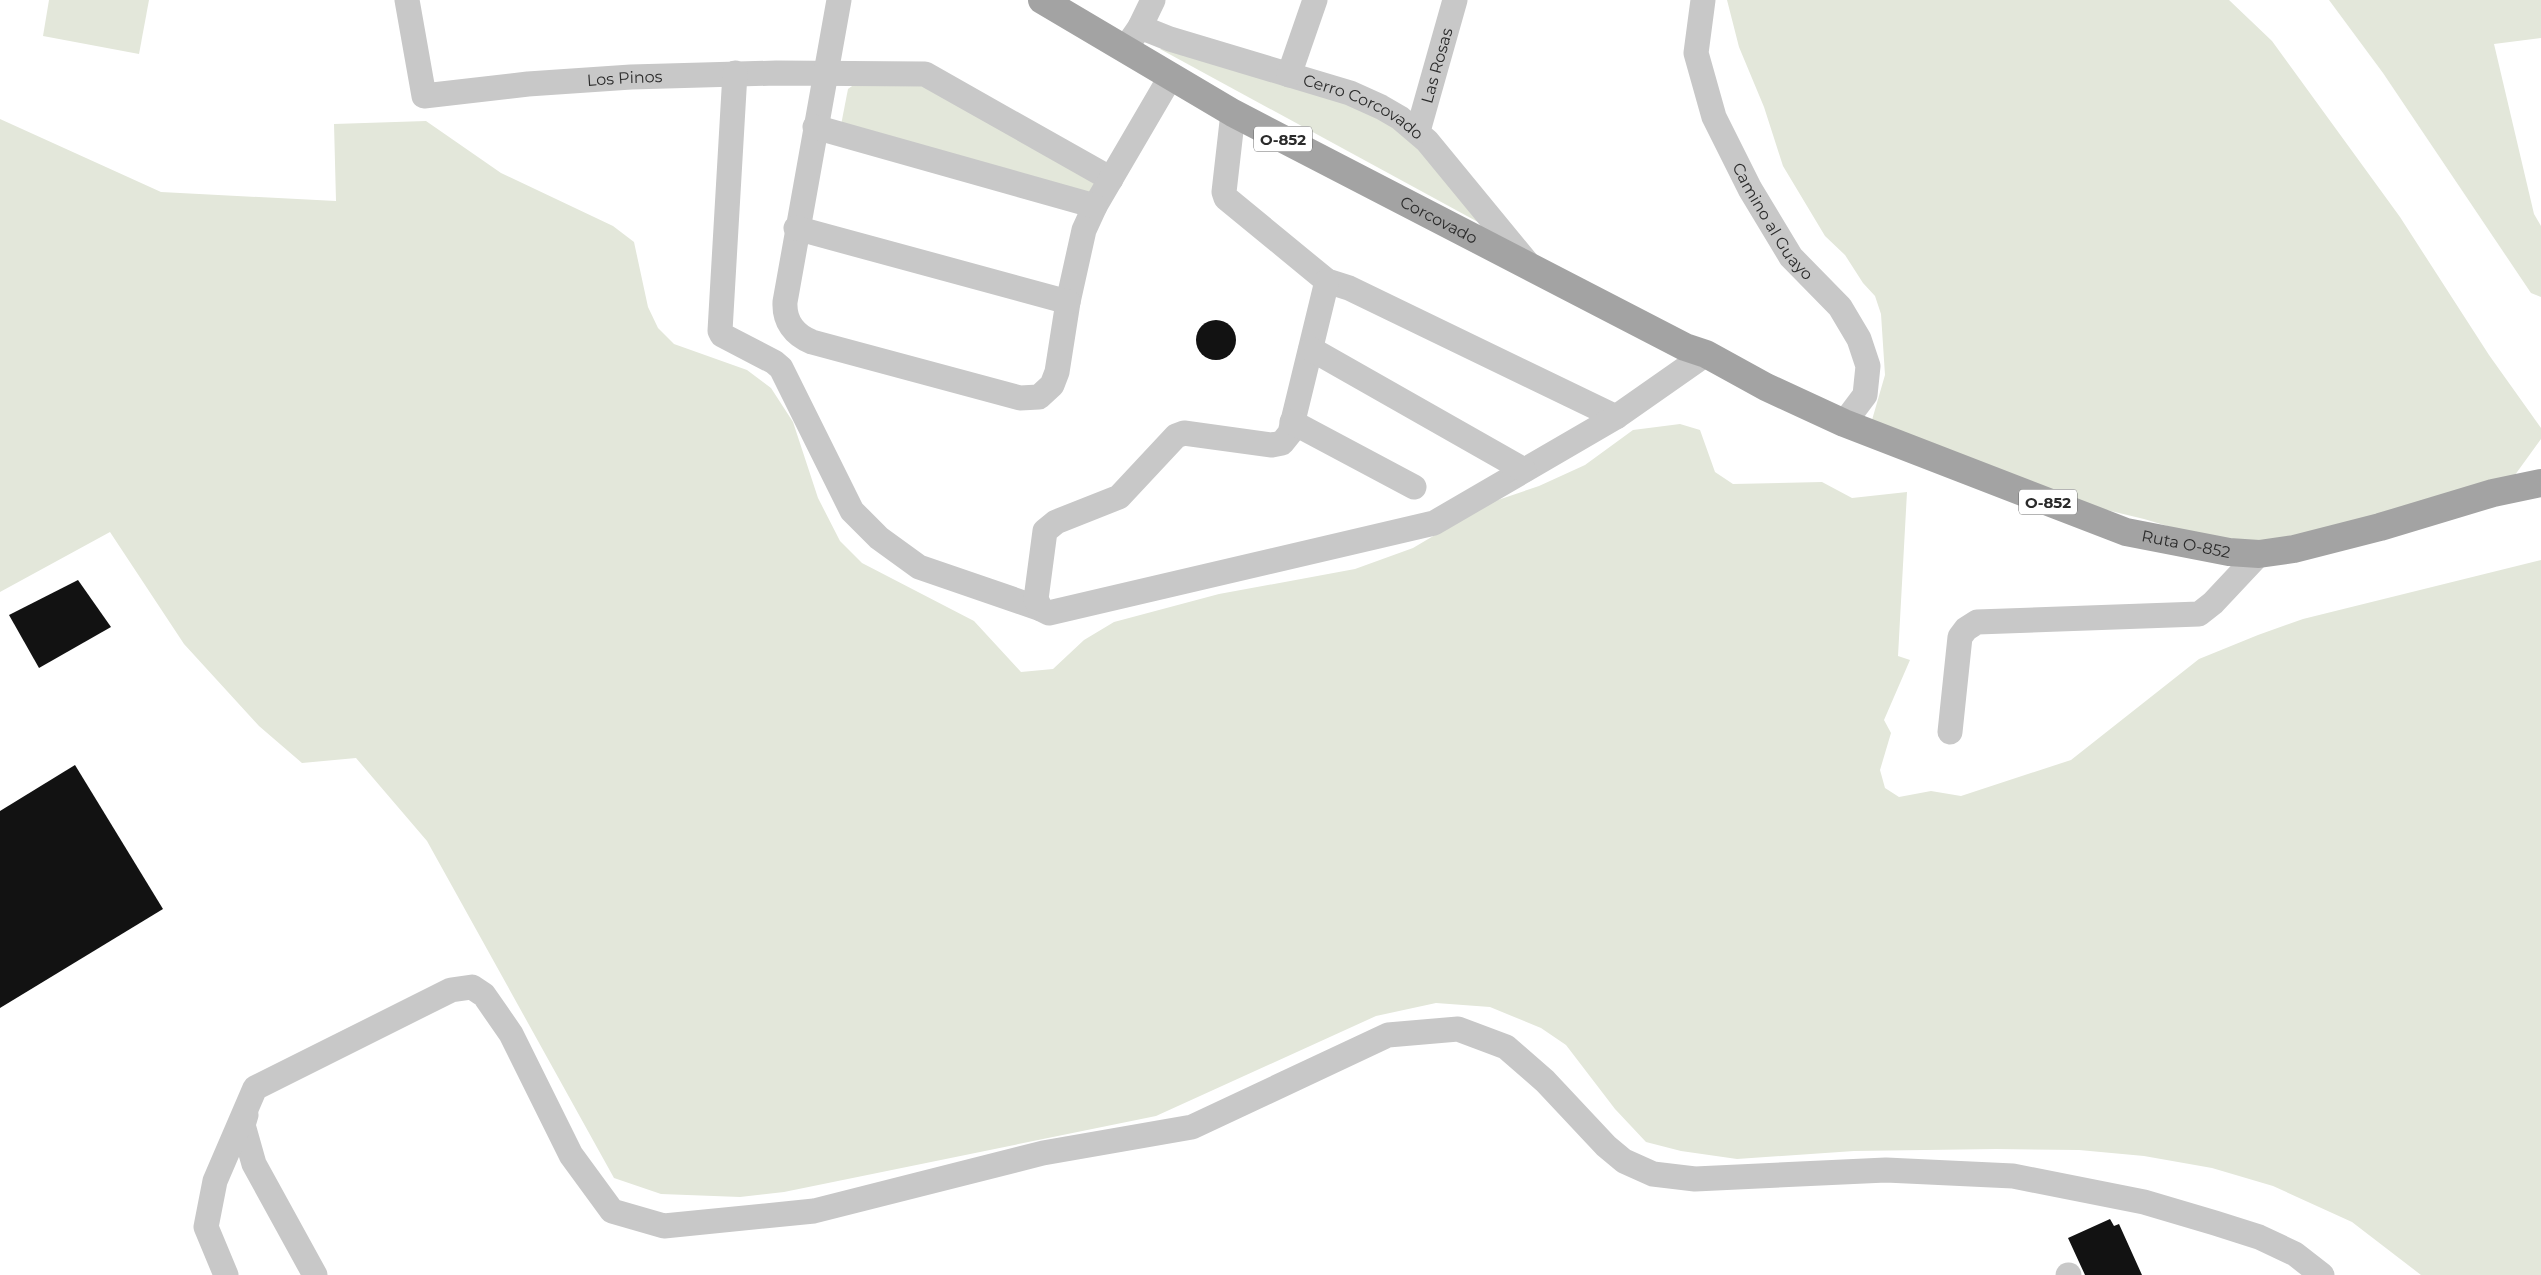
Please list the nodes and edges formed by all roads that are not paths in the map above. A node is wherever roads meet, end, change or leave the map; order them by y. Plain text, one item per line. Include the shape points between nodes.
1 (407, 0) edge
2 (839, 0) edge
3 (1042, 0) edge
4 (1153, 0) edge
5 (1315, 0) edge
6 (1456, 0) edge
7 (1703, 0) edge
8 (1132, 38) junction
9 (735, 74) junction
10 (824, 75) junction
11 (1289, 75) junction
12 (1171, 76) junction
13 (1233, 113) junction
14 (815, 127) junction
15 (1418, 131) junction
16 (1111, 179) junction
17 (1095, 206) junction
18 (796, 228) junction
19 (1530, 267) junction
20 (1327, 281) junction
21 (1068, 302) junction
22 (1310, 348) junction
23 (1706, 354) junction
24 (1616, 417) junction
25 (1292, 422) junction
26 (1844, 423) junction
27 (1524, 470) junction
28 (2541, 483) edge
29 (1414, 487) dead end
30 (2259, 554) junction
31 (1041, 609) junction
32 (1950, 732) dead end
33 (255, 1088) junction
34 (226, 1275) edge
35 (315, 1275) edge
36 (2322, 1275) edge

1 - 9 street, Los Pinos via 424,96 528,84
2 - 10 street
3 - 8 main road, Corcovado / O-852
4 - 8 street
5 - 11 street
6 - 15 street, Las Rosas
7 - 26 street, Camino al Guayo via 1696,53 1714,117 1750,189 1792,256 1840,307 1859,339 1868,366 1865,395
8 - 11 street, Cerro Corcovado
8 - 12 main road, Corcovado / O-852
9 - 10 street, Los Pinos
9 - 31 street via 720,331 725,338 781,368 852,511 879,538 918,567
10 - 14 street
10 - 16 street, Los Pinos via 925,74
11 - 15 street, Cerro Corcovado via 1366,99
12 - 13 main road, Corcovado / O-852
12 - 16 street
13 - 19 main road, Corcovado / O-852
13 - 20 street via 1226,198
14 - 17 street
14 - 18 street
15 - 19 street, Cerro Corcovado
16 - 17 street
17 - 21 street via 1081,240
18 - 21 street
18 - 21 street via 785,312 793,330 812,342 1033,399 1044,394 1055,379
19 - 23 main road, Corcovado / O-852 via 1685,348
20 - 22 street
20 - 24 street via 1349,288
22 - 25 street
22 - 27 street
23 - 24 street
23 - 26 main road, Corcovado / O-852 via 1766,387
24 - 27 street
25 - 29 street
25 - 31 street via 1290,433 1278,445 1184,433 1176,436 1119,497 1050,526 1045,531 1036,599
26 - 30 main road, Ruta O-852 / O-852 via 2126,532 2229,552
27 - 31 street via 1434,523 1049,613
28 - 30 main road, Ruta O-852 / O-852 via 2493,493 2380,527
30 - 32 street via 2199,614 1977,622 1960,637
33 - 34 street via 216,1181 206,1227
33 - 35 street via 243,1125 254,1164
33 - 36 street via 451,990 472,987 484,995 511,1034 571,1155 612,1211 664,1226 814,1210 1042,1153 1192,1127 1388,1035 1458,1029 1506,1047 1545,1081 1606,1146 1624,1161 1653,1174 1694,1179 1886,1170 2013,1176 2144,1202 2215,1222 2295,1254

